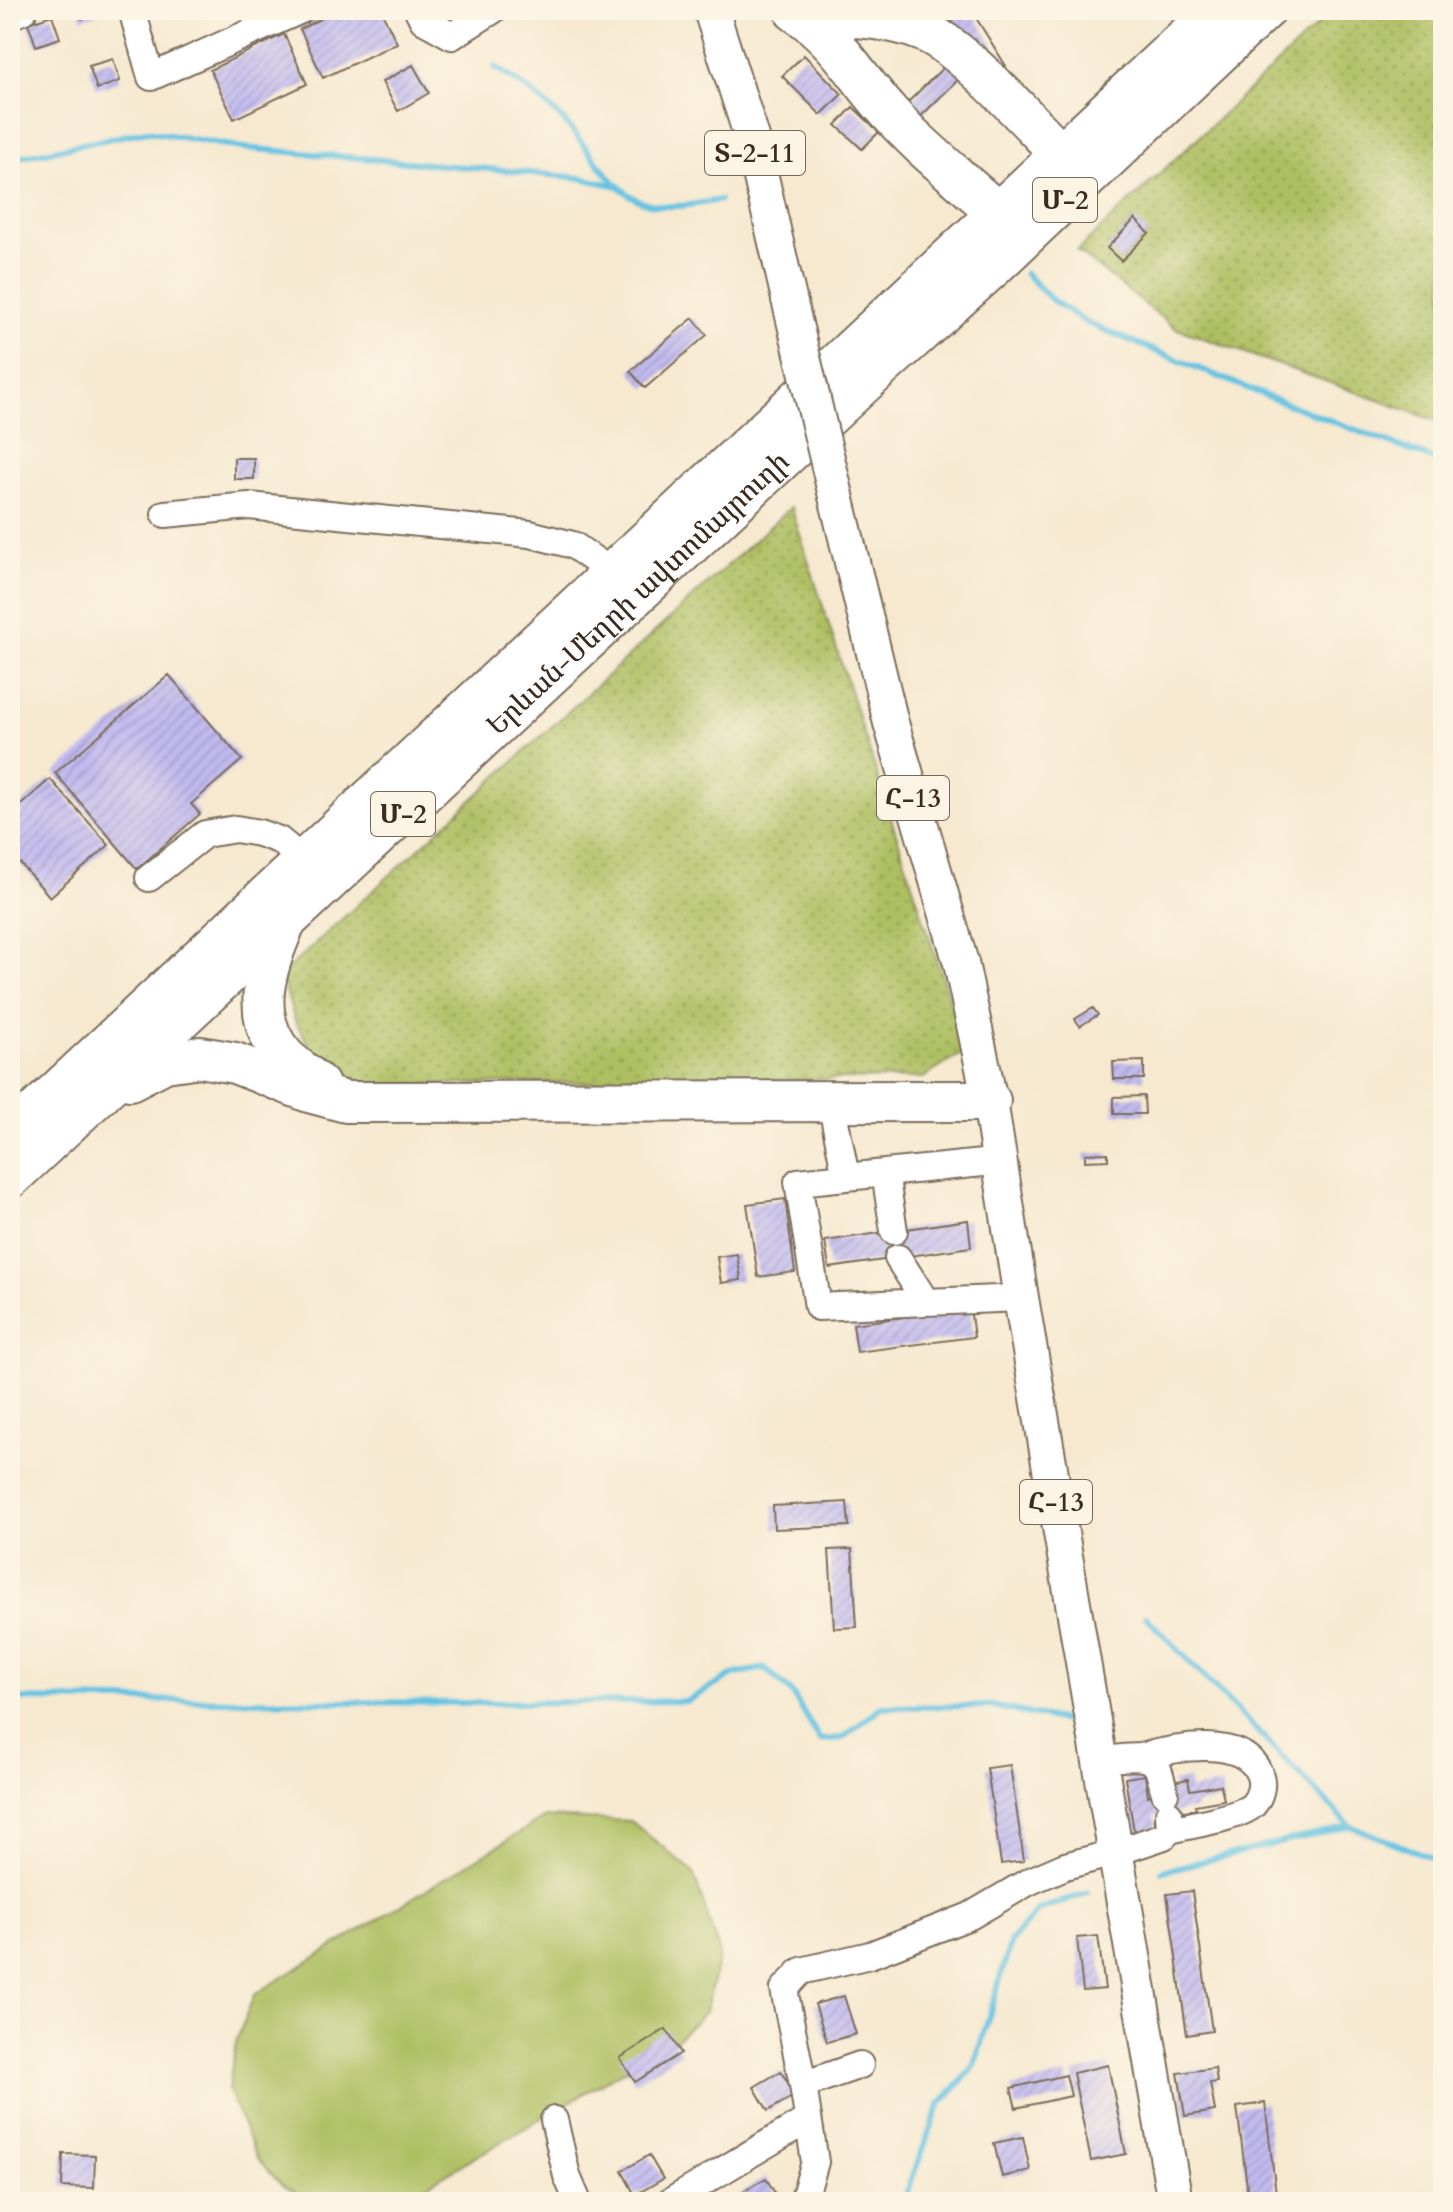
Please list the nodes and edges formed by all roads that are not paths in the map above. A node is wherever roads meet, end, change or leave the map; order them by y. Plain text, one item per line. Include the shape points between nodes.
1 (24, 10) edge
2 (132, 10) edge
3 (301, 10) edge
4 (418, 10) edge
5 (493, 10) edge
6 (711, 10) edge
7 (1215, 10) edge
8 (1265, 10) edge
9 (797, 12) edge
10 (10, 16) edge
11 (1062, 155) junction
12 (998, 213) junction
13 (816, 407) joint
14 (165, 514) dead end
15 (613, 573) junction
16 (303, 860) junction
17 (149, 878) dead end
18 (285, 925) junction
19 (100, 1096) junction
20 (831, 1101) junction
21 (990, 1101) junction
22 (346, 1102) junction
23 (10, 1135) edge
24 (1002, 1161) junction
25 (885, 1173) junction
26 (846, 1177) junction
27 (10, 1178) edge
28 (894, 1231) dead end
29 (898, 1258) dead end
30 (1021, 1298) junction
31 (926, 1302) junction
32 (1141, 1757) junction
33 (1099, 1761) junction
34 (1168, 1812) junction
35 (1114, 1853) junction
36 (860, 2065) dead end
37 (803, 2085) junction
38 (554, 2120) dead end
39 (807, 2120) junction
40 (578, 2202) edge
41 (670, 2202) edge
42 (803, 2202) edge
43 (1175, 2202) edge

1 - 10 street
2 - 3 street via 151,77
4 - 5 street via 423,20 452,36
6 - 13 main road, Տ-2-11, bridge via 752,138
7 - 11 highway, Երևան-Մեղրի ավտոմայրուղի / Մ-2
8 - 18 highway, Երևան-Մեղրի ավտոմայրուղի / Մ-2
9 - 11 highway via 901,23 927,32 955,52
9 - 12 highway via 843,53 886,109
11 - 12 highway, Երևան-Մեղրի ավտոմայրուղի / Մ-2
12 - 15 highway, Երևան-Մեղրի ավտոմայրուղի / Մ-2
13 - 21 main road, Հ-13, bridge via 891,723 961,963
14 - 15 street via 249,506 530,534 573,545
15 - 16 highway, Երևան-Մեղրի ավտոմայրուղի / Մ-2
16 - 17 street via 279,840 236,829 205,834
16 - 23 highway, Երևան-Մեղրի ավտոմայրուղի / Մ-2
18 - 19 highway, Երևան-Մեղրի ավտոմայրուղի / Մ-2
18 - 22 highway via 264,983 268,1030 286,1058
19 - 22 highway via 165,1062 200,1057 235,1063
19 - 27 highway, Երևան-Մեղրի ավտոմայրուղի / Մ-2
20 - 21 highway
20 - 22 highway
20 - 26 street
21 - 24 main road, Հ-13
24 - 25 street
24 - 30 main road, Հ-13
25 - 26 street
25 - 28 street
26 - 31 street via 798,1182 818,1307
29 - 31 street
30 - 31 street
30 - 33 main road, Հ-13
32 - 33 street
32 - 34 street via 1156,1766
32 - 34 street via 1194,1746 1226,1749 1247,1757 1260,1775 1261,1791 1252,1806 1237,1813
33 - 35 main road, Հ-13
34 - 35 street via 1164,1836
35 - 37 street via 1065,1866 970,1916 870,1955 801,1971 784,1989
35 - 43 main road, Հ-13
36 - 37 street
37 - 39 street
38 - 40 street
39 - 41 street
39 - 42 street via 815,2162

